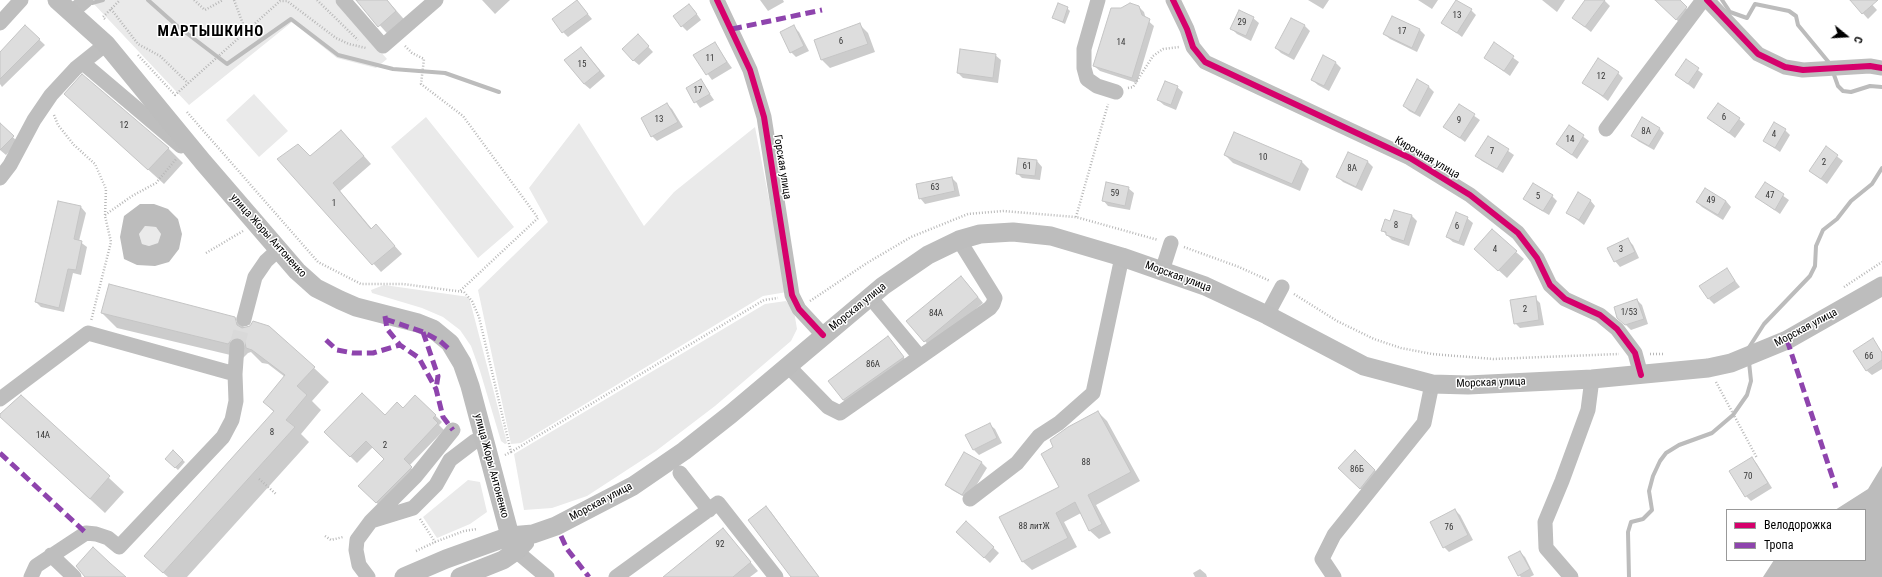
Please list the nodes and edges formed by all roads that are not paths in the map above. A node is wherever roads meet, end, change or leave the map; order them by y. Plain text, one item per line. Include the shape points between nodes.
1 (21, 0) edge
2 (57, 0) edge
3 (343, 0) edge
4 (717, 0) edge
5 (1098, 0) edge
6 (1173, 0) edge
7 (1703, 0) edge
8 (1707, 0) edge
9 (425, 3) edge
10 (79, 6) edge
11 (0, 23) edge
12 (106, 44) junction
13 (83, 63) junction
14 (1882, 68) edge
15 (1114, 91) road end
16 (140, 99) junction
17 (1606, 129) dead end
18 (181, 146) road end
19 (0, 178) edge
20 (959, 240) junction
21 (1171, 244) dead end
22 (278, 250) junction
23 (1122, 257) junction
24 (1162, 271) junction
25 (1882, 286) edge
26 (1282, 287) dead end
27 (870, 297) junction
28 (1266, 315) junction
29 (244, 319) tunnel mouth
30 (823, 336) junction
31 (237, 346) tunnel mouth
32 (920, 357) junction
33 (788, 366) junction
34 (235, 374) junction
35 (1641, 375) junction
36 (1592, 379) junction
37 (1432, 384) junction
38 (0, 399) edge
39 (453, 430) dead end
40 (484, 438) junction
41 (437, 449) junction
42 (450, 460) junction
43 (680, 472) dead end
44 (970, 499) dead end
45 (709, 510) junction
46 (371, 521) junction
47 (513, 544) junction
48 (51, 555) junction
49 (487, 571) edge
50 (31, 577) edge
51 (74, 577) edge
52 (368, 577) edge
53 (404, 577) edge
54 (460, 577) edge
55 (547, 577) edge
56 (616, 577) edge
57 (776, 577) edge
58 (1334, 577) edge
59 (1571, 577) edge

1 - 11 street
2 - 10 main road, улица Жоры Антоненко
3 - 9 street via 383,46
4 - 30 street, Горская улица via 750,70 764,117 792,295 799,309
5 - 15 street via 1084,49 1084,68 1087,79 1096,86
6 - 35 street, Кирочная улица via 1193,47 1205,62 1410,158 1470,195 1518,233 1537,258 1550,285 1565,299 1600,316 1617,329 1635,353
7 - 17 street
8 - 14 street via 1758,54 1785,67 1803,70 1870,66
10 - 12 main road, улица Жоры Антоненко
12 - 13 street
12 - 16 main road, улица Жоры Антоненко
13 - 16 street
13 - 19 street via 48,100
16 - 18 street
16 - 22 main road, улица Жоры Антоненко
20 - 23 main road, Морская улица via 980,234 1013,232 1051,236
20 - 27 main road, Морская улица via 928,255
20 - 32 street via 995,298 994,304
21 - 24 street
22 - 29 street via 266,261 255,277
22 - 40 main road, улица Жоры Антоненко via 316,288 356,307 418,323 441,334 457,351 462,363
23 - 24 main road, Морская улица
23 - 44 street via 1093,393 1059,423 1039,436 1017,463
24 - 28 main road, Морская улица via 1205,286
25 - 35 main road, Морская улица via 1787,340 1731,363
26 - 28 street
27 - 30 main road, Морская улица
27 - 32 street
28 - 37 main road, Морская улица via 1364,366
30 - 33 main road, Морская улица
31 - 34 street
32 - 33 street via 840,413 828,407
33 - 47 main road, Морская улица via 684,451 633,486 566,521
34 - 38 street via 88,333
34 - 48 street via 236,401 232,420 223,437 119,547 108,538 86,533
35 - 36 main road, Морская улица
36 - 37 main road, Морская улица via 1468,385
36 - 59 street via 1588,410 1545,522 1546,548
37 - 58 street via 1424,423 1334,535 1322,559
39 - 41 street
40 - 42 street via 475,441
40 - 47 main road, улица Жоры Антоненко
41 - 42 street
41 - 46 street via 415,477
42 - 46 street via 436,485 413,508
43 - 45 street
45 - 56 street
45 - 57 street via 718,503
46 - 52 street via 357,540 356,550 359,565
47 - 49 main road, Морская улица
47 - 53 main road, Морская улица via 446,559
47 - 55 street
48 - 50 street via 36,566
48 - 51 street
49 - 54 main road, Морская улица

